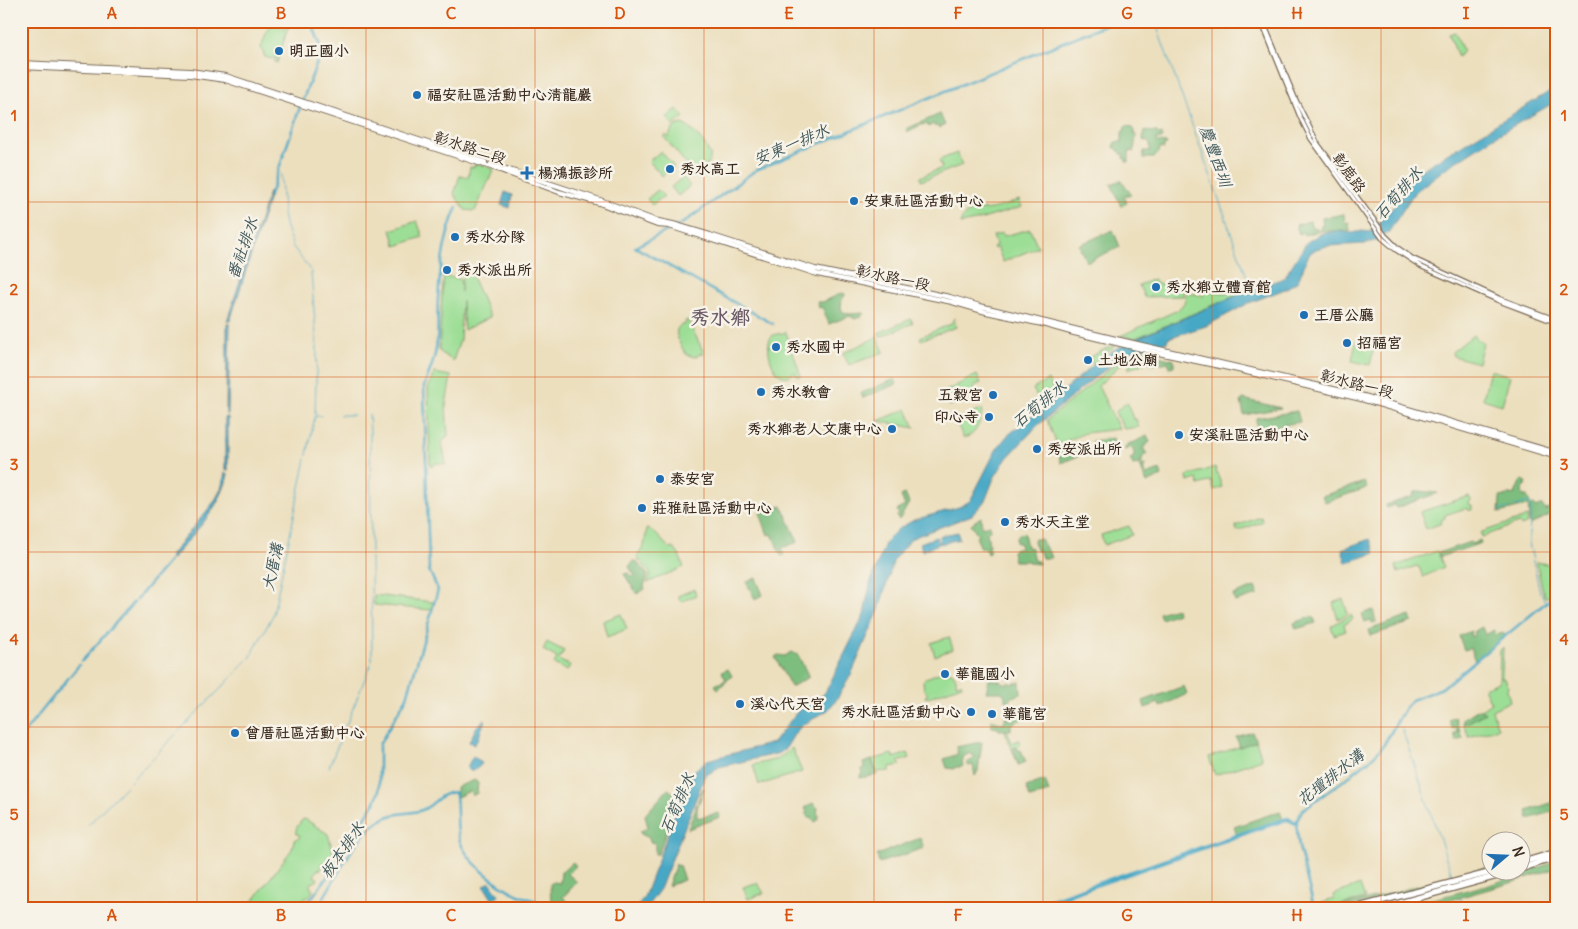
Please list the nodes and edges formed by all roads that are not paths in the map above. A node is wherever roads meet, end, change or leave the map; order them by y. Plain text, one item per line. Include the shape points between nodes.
1 (1262, 21) edge
2 (21, 65) edge
3 (599, 201) junction
4 (654, 220) joint
5 (657, 225) joint
6 (671, 225) junction
7 (682, 229) junction
8 (1557, 322) edge
9 (1158, 351) junction
10 (1546, 452) junction
11 (1557, 453) edge
12 (1557, 457) edge
13 (1557, 852) edge
14 (1557, 857) edge
15 (1530, 860) edge
16 (1530, 866) edge
17 (1480, 875) edge
18 (1480, 881) edge
19 (1354, 908) edge
20 (1381, 908) edge

1 - 8 main road, 彰鹿路 via 1317,145 1382,234 1412,258
2 - 3 main road, 彰水路二段 via 143,71 234,82
3 - 4 main road, 彰水路二段
3 - 5 main road, 彰水路二段
4 - 6 main road, 彰水路一段
5 - 6 main road, 彰水路一段
6 - 7 main road, 彰水路一段
7 - 9 main road, 彰水路一段 via 815,269 950,296
7 - 9 main road, 彰水路一段 via 817,274
9 - 10 main road, 彰水路一段 via 1361,399
10 - 11 main road
10 - 12 main road
13 - 15 highway
14 - 16 highway
17 - 19 highway
18 - 20 highway

